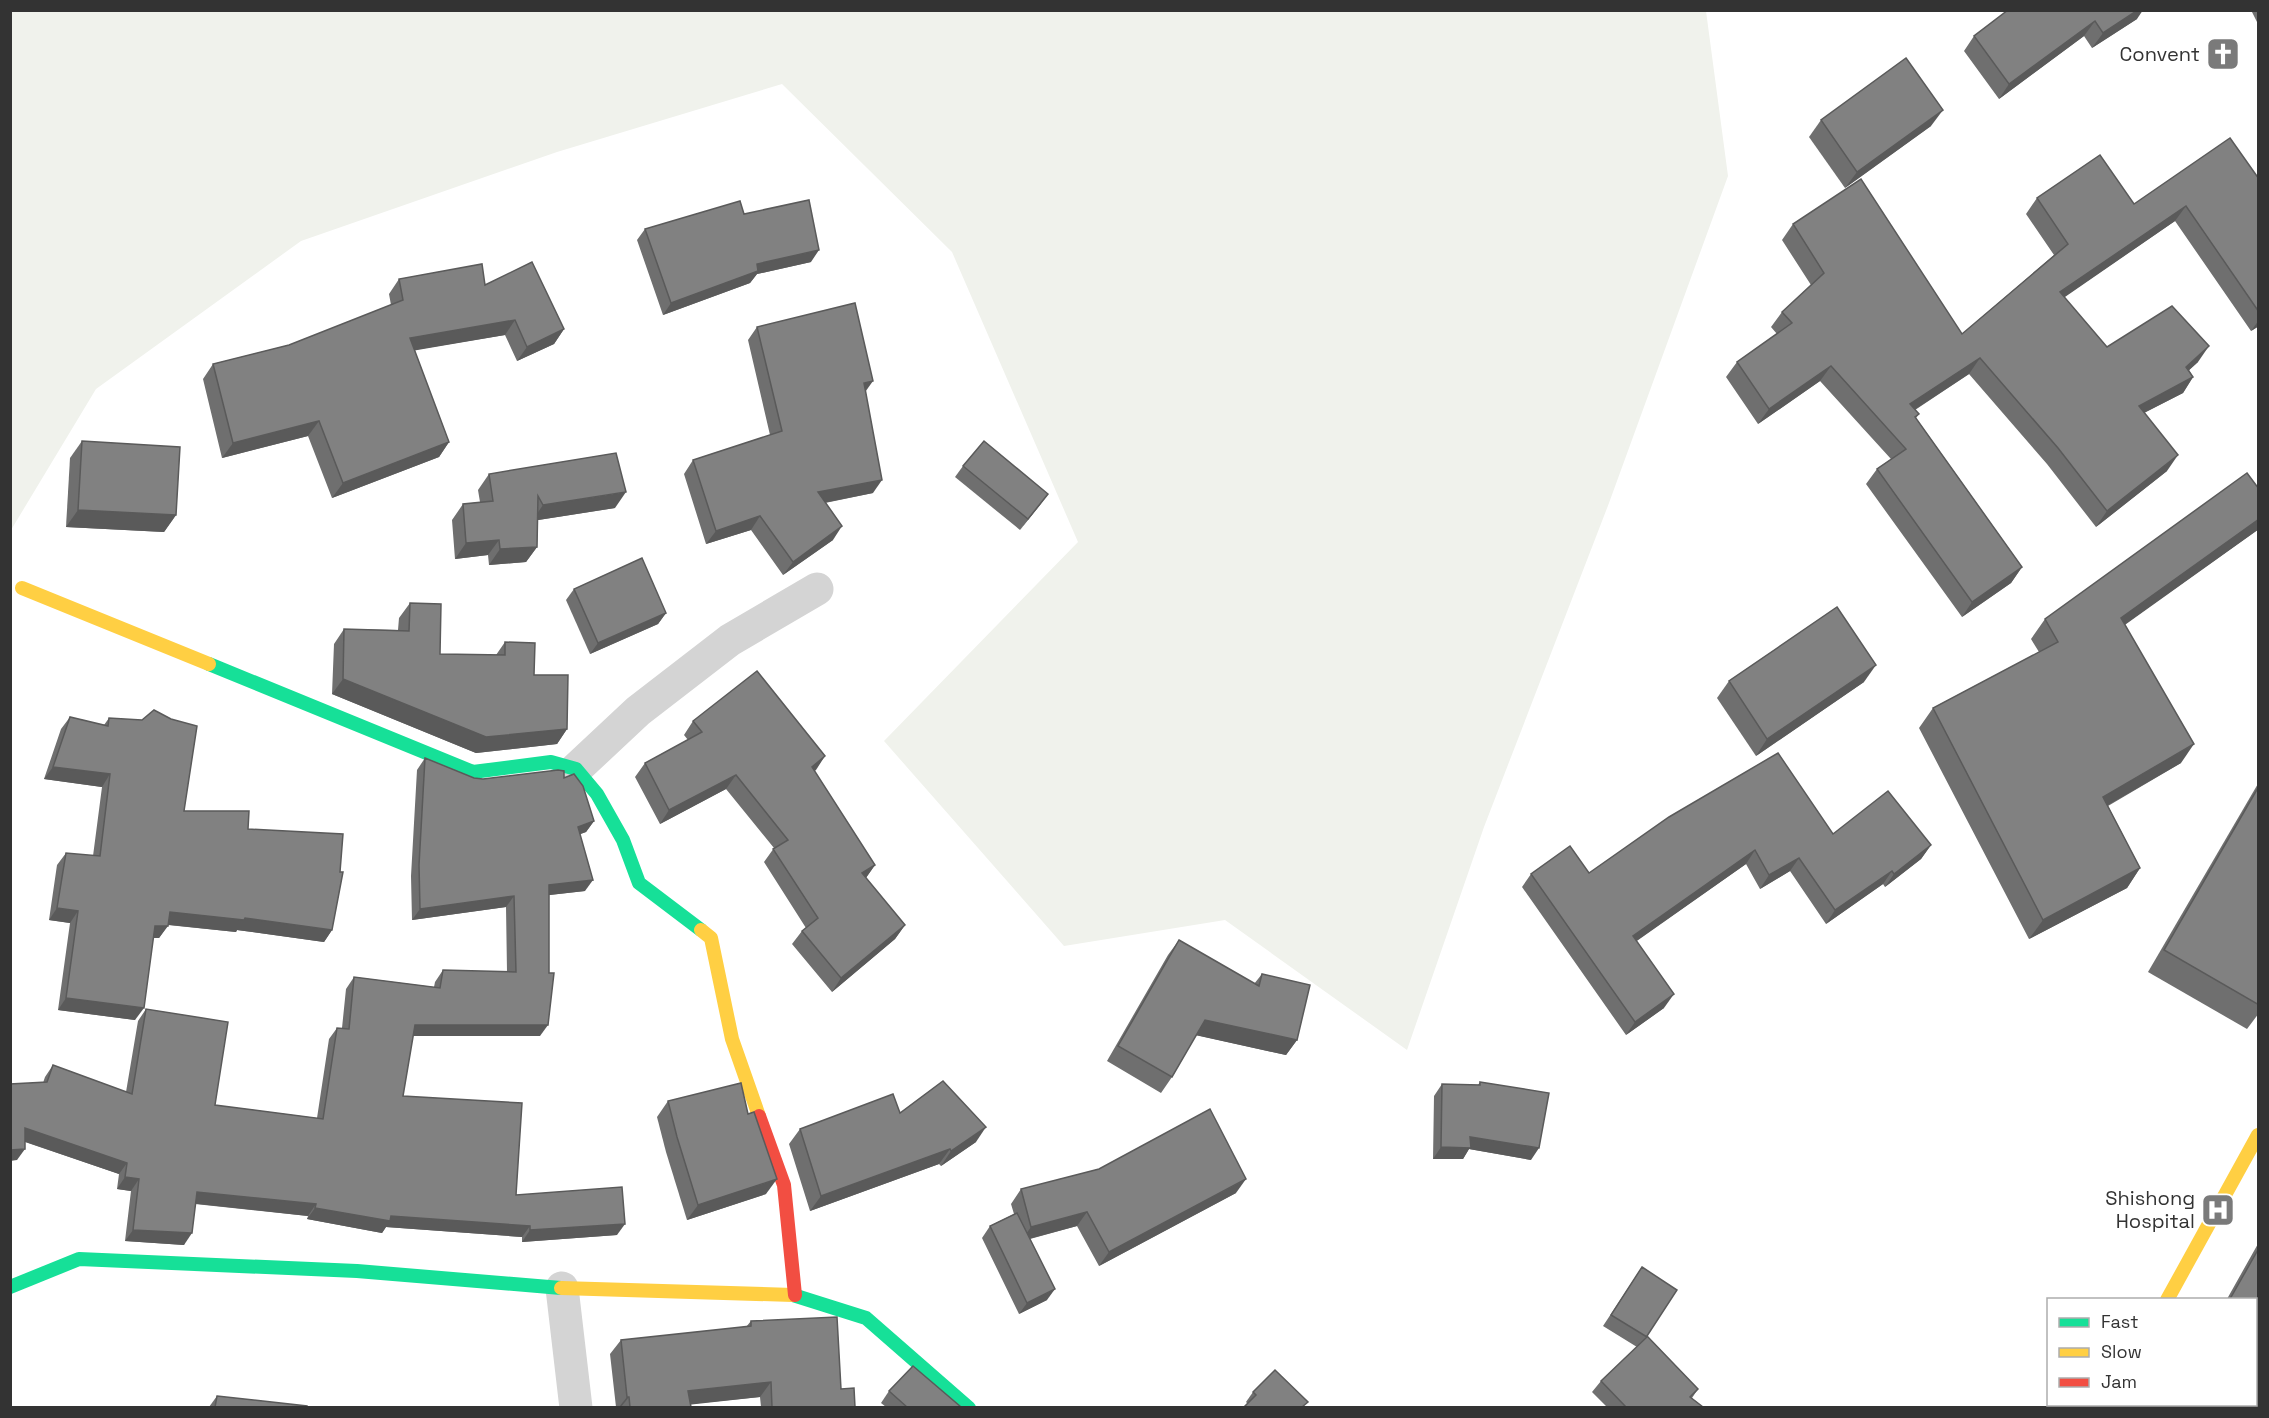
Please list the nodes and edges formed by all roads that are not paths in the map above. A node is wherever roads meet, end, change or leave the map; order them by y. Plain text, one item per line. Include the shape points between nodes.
1 (22, 588) dead end
2 (817, 589) dead end
3 (576, 769) junction
4 (2259, 1135) edge
5 (10, 1287) edge
6 (562, 1288) junction
7 (795, 1295) junction
8 (2168, 1298) edge
9 (576, 1407) edge
10 (969, 1407) edge

1 - 3 street via 473,772 551,762
2 - 3 street via 730,640 638,711
3 - 7 street via 597,795 623,840 639,883 711,938 732,1039 784,1185
4 - 8 street
5 - 6 street via 79,1259 357,1271
6 - 7 street
6 - 9 street
7 - 10 street via 866,1318

